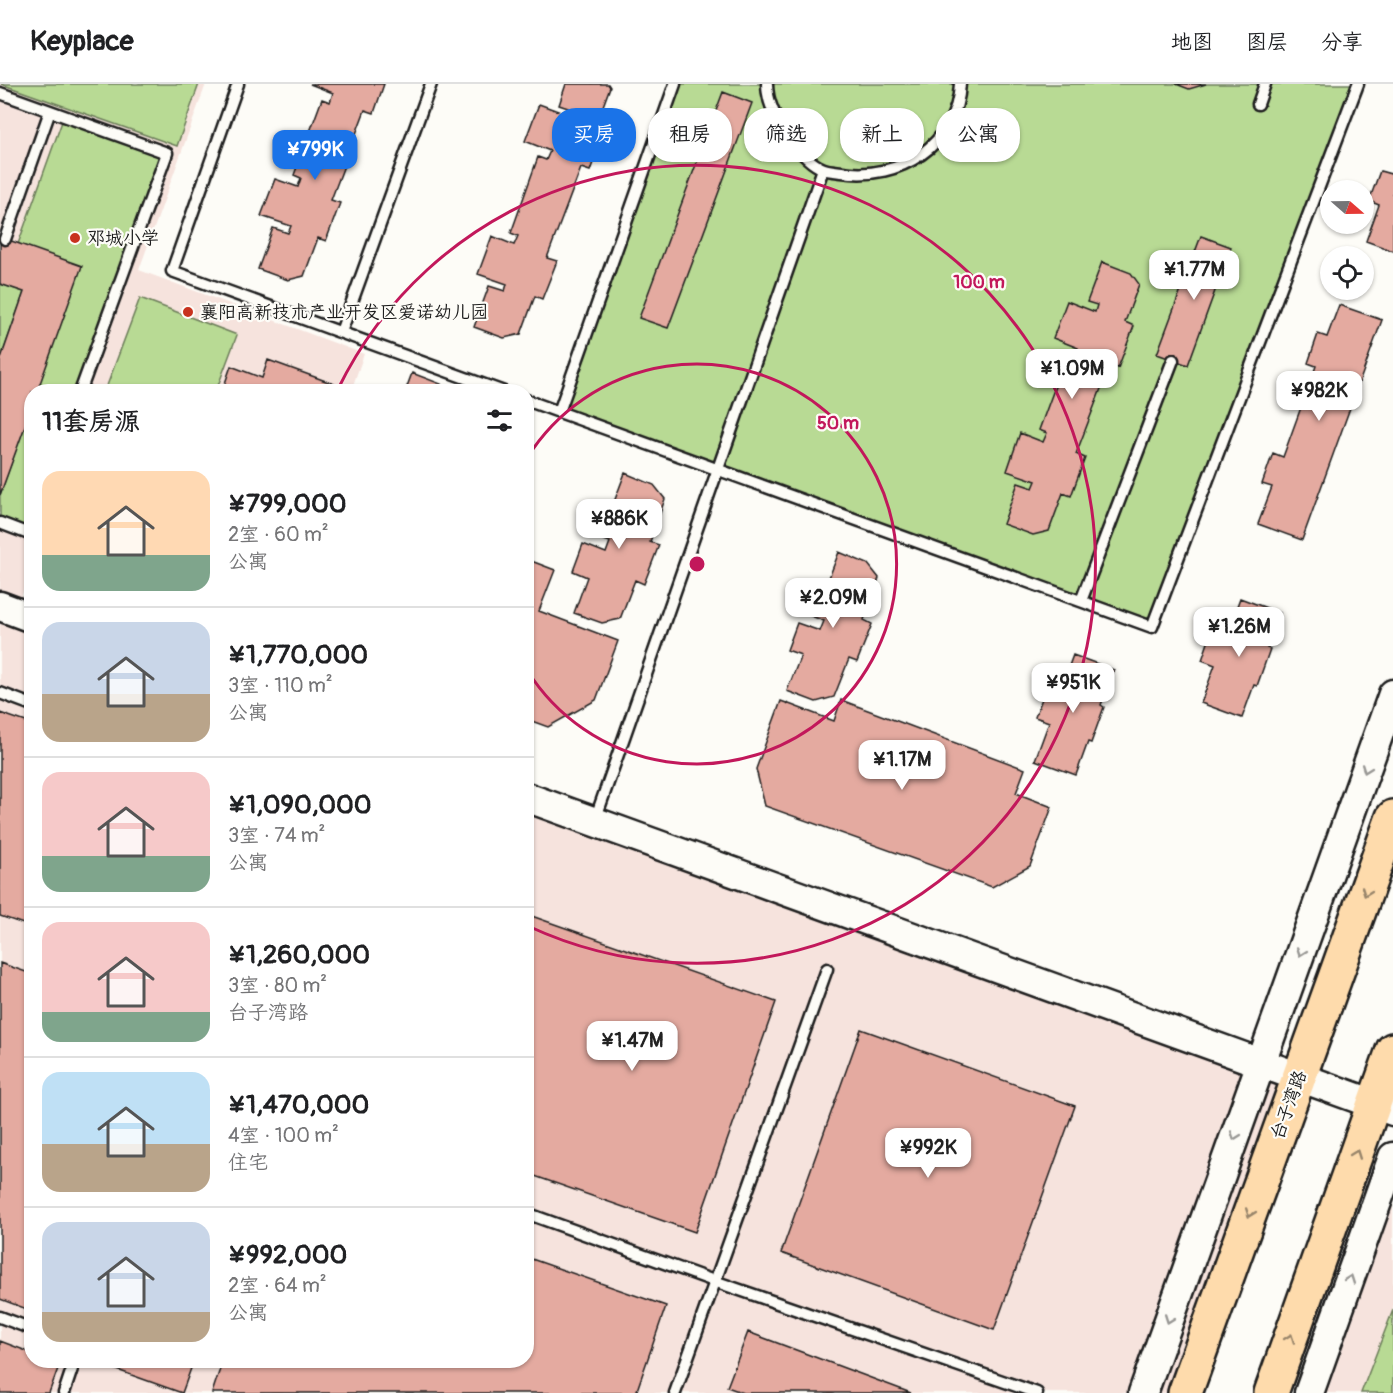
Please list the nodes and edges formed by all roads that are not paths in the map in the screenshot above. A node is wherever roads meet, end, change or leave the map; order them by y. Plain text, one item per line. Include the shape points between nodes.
1 (238, 84) edge
2 (431, 84) edge
3 (675, 84) edge
4 (767, 84) edge
5 (960, 84) edge
6 (1265, 84) edge
7 (1358, 84) edge
8 (0, 93) edge
9 (1258, 104) dead end
10 (50, 111) junction
11 (823, 169) junction
12 (5, 239) dead end
13 (341, 332) junction
14 (1173, 360) dead end
15 (84, 384) edge
16 (482, 384) edge
17 (534, 403) edge
18 (559, 412) junction
19 (718, 470) junction
20 (0, 523) edge
21 (24, 532) edge
22 (1081, 602) junction
23 (0, 606) edge
24 (24, 615) edge
25 (0, 693) edge
26 (1393, 694) edge
27 (24, 702) edge
28 (534, 800) edge
29 (1393, 817) edge
30 (594, 822) junction
31 (827, 969) dead end
32 (1393, 1050) edge
33 (1261, 1064) junction
34 (1299, 1077) junction
35 (1383, 1108) edge
36 (1393, 1157) edge
37 (534, 1216) edge
38 (714, 1281) junction
39 (0, 1317) edge
40 (24, 1326) edge
41 (72, 1368) edge
42 (64, 1393) edge
43 (675, 1393) edge
44 (1037, 1393) edge
45 (1143, 1393) edge
46 (1185, 1393) edge
47 (1270, 1393) edge
48 (1309, 1393) edge

1 - 13 lane via 172,271
2 - 13 lane
3 - 18 lane
4 - 11 lane via 777,122 797,149
5 - 11 lane via 952,116 936,142 913,161 885,172 855,174
6 - 9 lane
7 - 22 lane via 1152,627
8 - 10 lane
10 - 12 lane
10 - 15 lane via 167,153
11 - 19 lane
13 - 16 lane
14 - 22 lane
17 - 18 lane
18 - 19 lane
19 - 22 lane
19 - 30 lane
20 - 21 lane
23 - 24 street
25 - 27 lane
26 -> 33 street
28 - 30 street
29 -> 34 main road, 台子湾路
30 - 33 street
31 - 38 lane
32 - 35 main road
33 - 34 street
33 -> 45 street
34 - 35 street
34 -> 46 main road, 台子湾路
47 -> 35 main road
48 -> 36 street
37 - 38 lane
38 - 43 lane
38 - 44 lane
39 - 40 lane
41 - 42 lane

